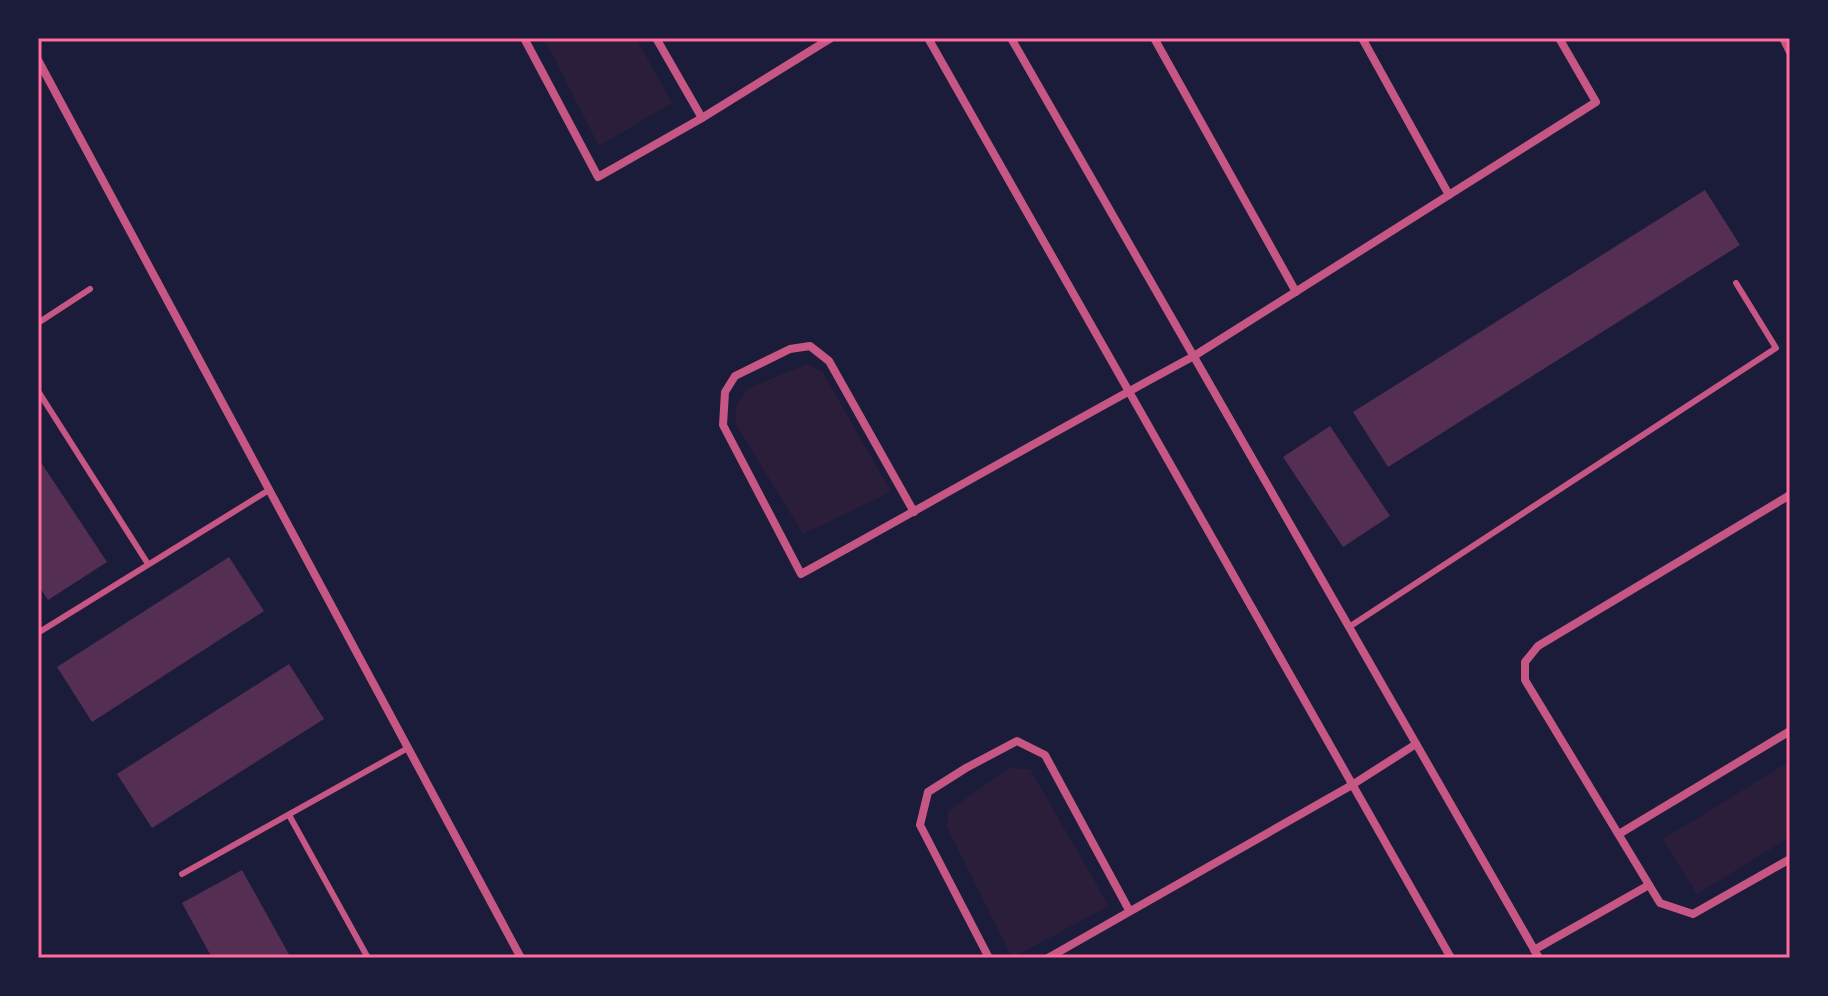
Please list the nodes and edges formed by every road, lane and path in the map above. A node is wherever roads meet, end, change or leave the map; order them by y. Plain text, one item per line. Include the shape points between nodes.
1 (524, 38) edge
2 (656, 38) edge
3 (831, 38) edge
4 (928, 38) edge
5 (1011, 38) edge
6 (1154, 38) edge
7 (1362, 38) edge
8 (1559, 38) edge
9 (1783, 38) edge
10 (1790, 52) edge
11 (38, 60) edge
12 (702, 118) junction
13 (1449, 195) junction
14 (1736, 283) dead end
15 (90, 289) dead end
16 (1296, 292) junction
17 (38, 323) edge
18 (1194, 356) junction
19 (38, 391) edge
20 (1129, 391) junction
21 (269, 490) junction
22 (1790, 495) edge
23 (914, 512) junction
24 (148, 564) junction
25 (1349, 627) junction
26 (41, 631) dead end
27 (1790, 731) edge
28 (1416, 744) junction
29 (408, 748) junction
30 (1352, 785) junction
31 (289, 815) junction
32 (1619, 834) junction
33 (1790, 859) edge
34 (182, 874) dead end
35 (1649, 885) junction
36 (1129, 910) junction
37 (1536, 954) edge
38 (368, 958) edge
39 (521, 958) edge
40 (989, 958) edge
41 (1048, 958) edge
42 (1451, 958) edge

1 - 12 street via 598,177
2 - 12 street
3 - 12 street
4 - 20 street
5 - 18 street
6 - 16 street
7 - 13 street
8 - 13 street via 1596,102
9 - 10 street
11 - 21 street
13 - 16 street
14 - 25 lane via 1776,348
15 - 17 lane
16 - 18 street
18 - 20 street
18 - 25 street
19 - 24 lane
20 - 23 street
20 - 30 street
21 - 24 lane
21 - 29 street
22 - 32 street via 1538,646 1525,662 1525,680
23 - 23 street via 801,574 723,425 725,392 735,376 790,349 810,346 829,361
24 - 26 lane
25 - 28 street
27 - 32 street
28 - 30 street
28 - 37 street
29 - 31 lane
29 - 39 street
30 - 36 street
30 - 42 street
31 - 34 lane
31 - 38 lane
32 - 35 street
33 - 35 street via 1693,914 1660,903
35 - 37 street
36 - 40 street via 1045,755 1017,741 928,792 920,825
36 - 41 street

